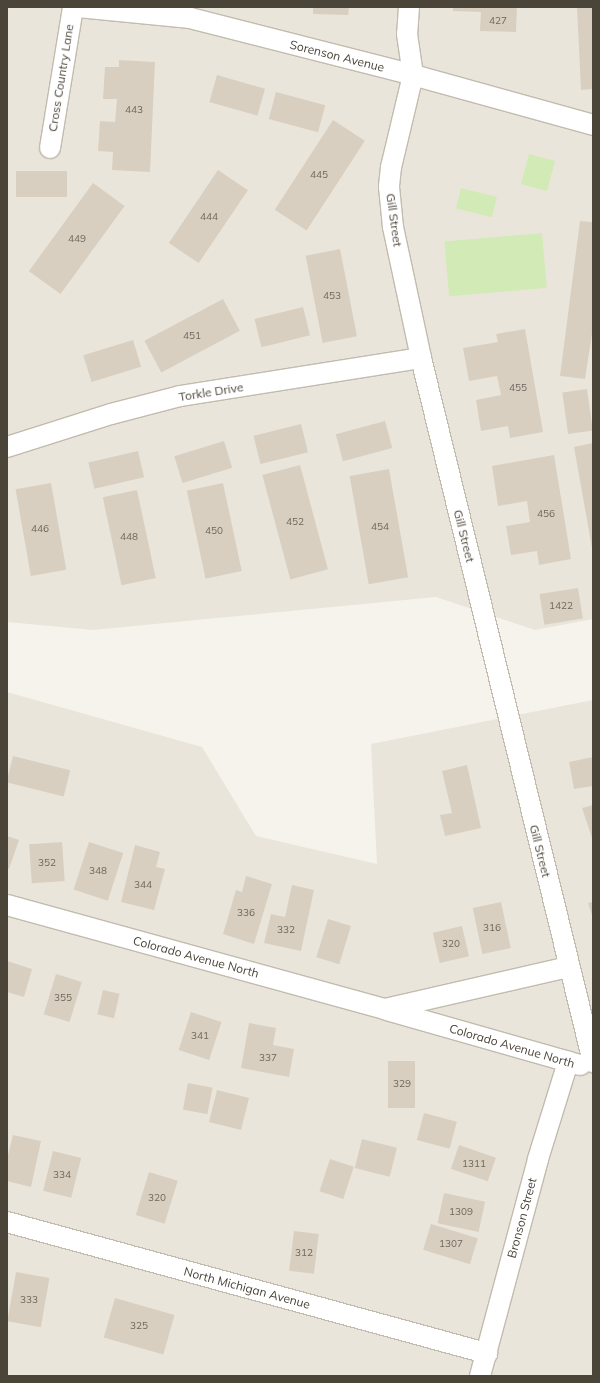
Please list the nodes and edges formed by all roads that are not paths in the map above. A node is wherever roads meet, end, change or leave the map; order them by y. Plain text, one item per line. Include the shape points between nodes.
1 (73, 7) edge
2 (78, 7) edge
3 (409, 7) edge
4 (158, 10) edge
5 (413, 75) junction
6 (593, 125) edge
7 (50, 148) dead end
8 (421, 358) junction
9 (7, 447) edge
10 (7, 905) edge
11 (568, 967) junction
12 (385, 1009) junction
13 (568, 1062) junction
14 (593, 1062) edge
15 (593, 1069) edge
16 (7, 1222) edge
17 (487, 1353) junction
18 (480, 1376) edge

1 - 7 street, Cross Country Lane
2 - 4 street, Sorenson Avenue
3 - 5 street, Gill Street via 407,34
4 - 5 street, Sorenson Avenue
5 - 6 street, Sorenson Avenue
5 - 8 street, Gill Street via 389,187 393,227
8 - 9 street, Torkle Drive via 180,396 111,414
8 - 11 street, Gill Street
10 - 12 street, Colorado Avenue North
11 - 12 street, Colorado Avenue North
11 - 14 street, Gill Street
12 - 13 street, Colorado Avenue North
13 - 15 street, Colorado Avenue North
13 - 17 street, Bronson Street via 538,1159
16 - 17 street, North Michigan Avenue
17 - 18 street, Bronson Street

